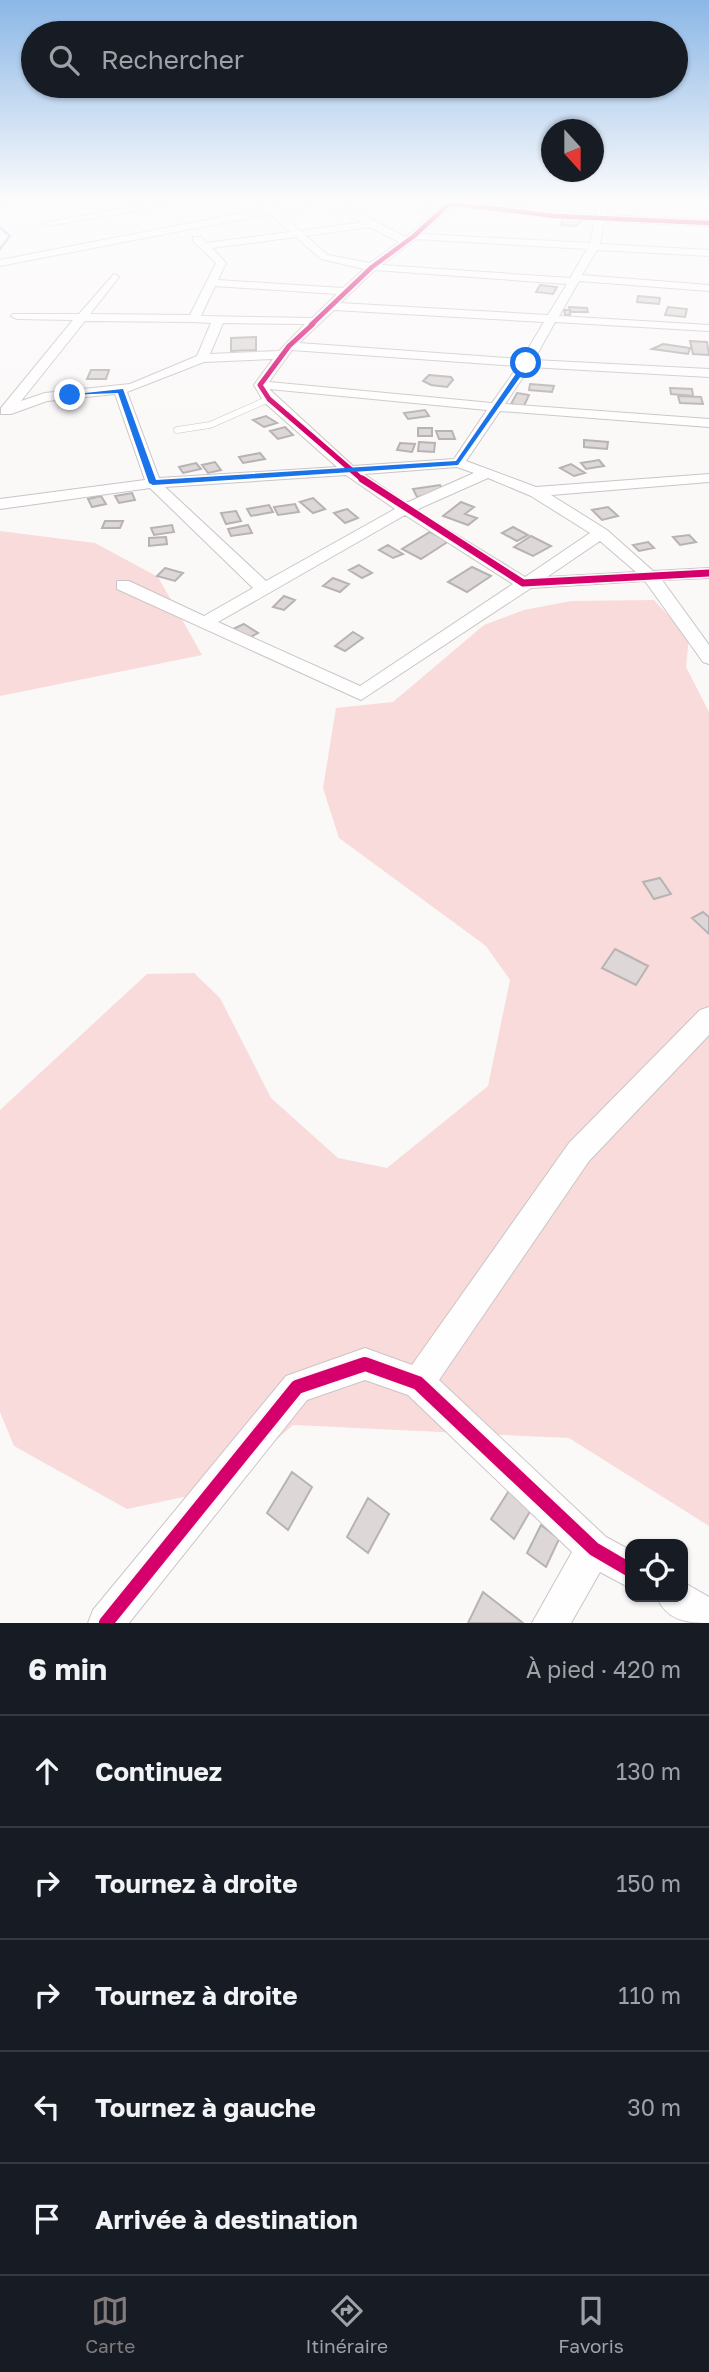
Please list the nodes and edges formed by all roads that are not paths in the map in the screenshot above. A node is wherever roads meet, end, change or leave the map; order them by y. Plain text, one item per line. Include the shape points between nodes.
1 (114, 276) dead end
2 (214, 277) edge
3 (362, 277) edge
4 (537, 277) edge
5 (575, 279) junction
6 (211, 283) junction
7 (709, 288) edge
8 (346, 292) junction
9 (331, 306) junction
10 (17, 316) dead end
11 (82, 317) junction
12 (551, 317) junction
13 (194, 319) junction
14 (218, 320) junction
15 (315, 321) junction
16 (709, 328) edge
17 (285, 350) junction
18 (202, 358) junction
19 (526, 363) junction
20 (709, 373) edge
21 (260, 385) junction
22 (120, 391) junction
23 (269, 399) junction
24 (497, 408) junction
25 (3, 411) edge
26 (709, 423) edge
27 (177, 430) dead end
28 (458, 463) junction
29 (349, 470) junction
30 (488, 472) junction
31 (709, 478) edge
32 (153, 483) junction
33 (533, 492) junction
34 (0, 504) edge
35 (405, 509) junction
36 (601, 533) junction
37 (709, 573) edge
38 (650, 577) junction
39 (523, 583) junction
40 (123, 586) dead end
41 (263, 588) junction
42 (204, 623) junction
43 (709, 658) edge
44 (709, 1018) edge
45 (418, 1383) junction
46 (594, 1549) junction
47 (625, 1567) edge
48 (684, 1602) edge
49 (709, 1617) edge
50 (106, 1623) edge
51 (550, 1623) edge

1 - 11 street
2 - 6 street
3 - 8 street
4 - 5 street
5 - 7 street
5 - 12 street
6 - 8 street
6 - 13 street
8 - 9 street
9 - 12 street
9 - 15 street
10 - 11 street
11 - 13 street
11 - 25 street
12 - 16 street
12 - 19 street
13 - 14 street
14 - 15 street
14 - 18 street
15 - 17 street
17 - 18 street
17 - 19 street
17 - 21 street
18 - 22 street
19 - 20 street
19 - 24 street
21 - 23 street
21 - 24 street via 331,388
22 - 25 street via 45,397
22 - 32 street
23 - 27 lane via 210,425
23 - 29 street
24 - 26 street via 640,422
24 - 28 street
28 - 29 street
28 - 30 street
29 - 32 street
29 - 35 street
30 - 33 street
30 - 35 street
31 - 33 street
32 - 34 street
32 - 41 street
33 - 36 street
35 - 39 street
35 - 41 street
36 - 38 street
36 - 39 street
37 - 38 street
38 - 39 street
38 - 43 street
39 - 42 street via 361,694
40 - 42 street
41 - 42 street
44 - 45 street via 579,1152
45 - 46 street
45 - 50 street via 365,1364 297,1387
46 - 47 street
46 - 51 street
48 - 49 street

